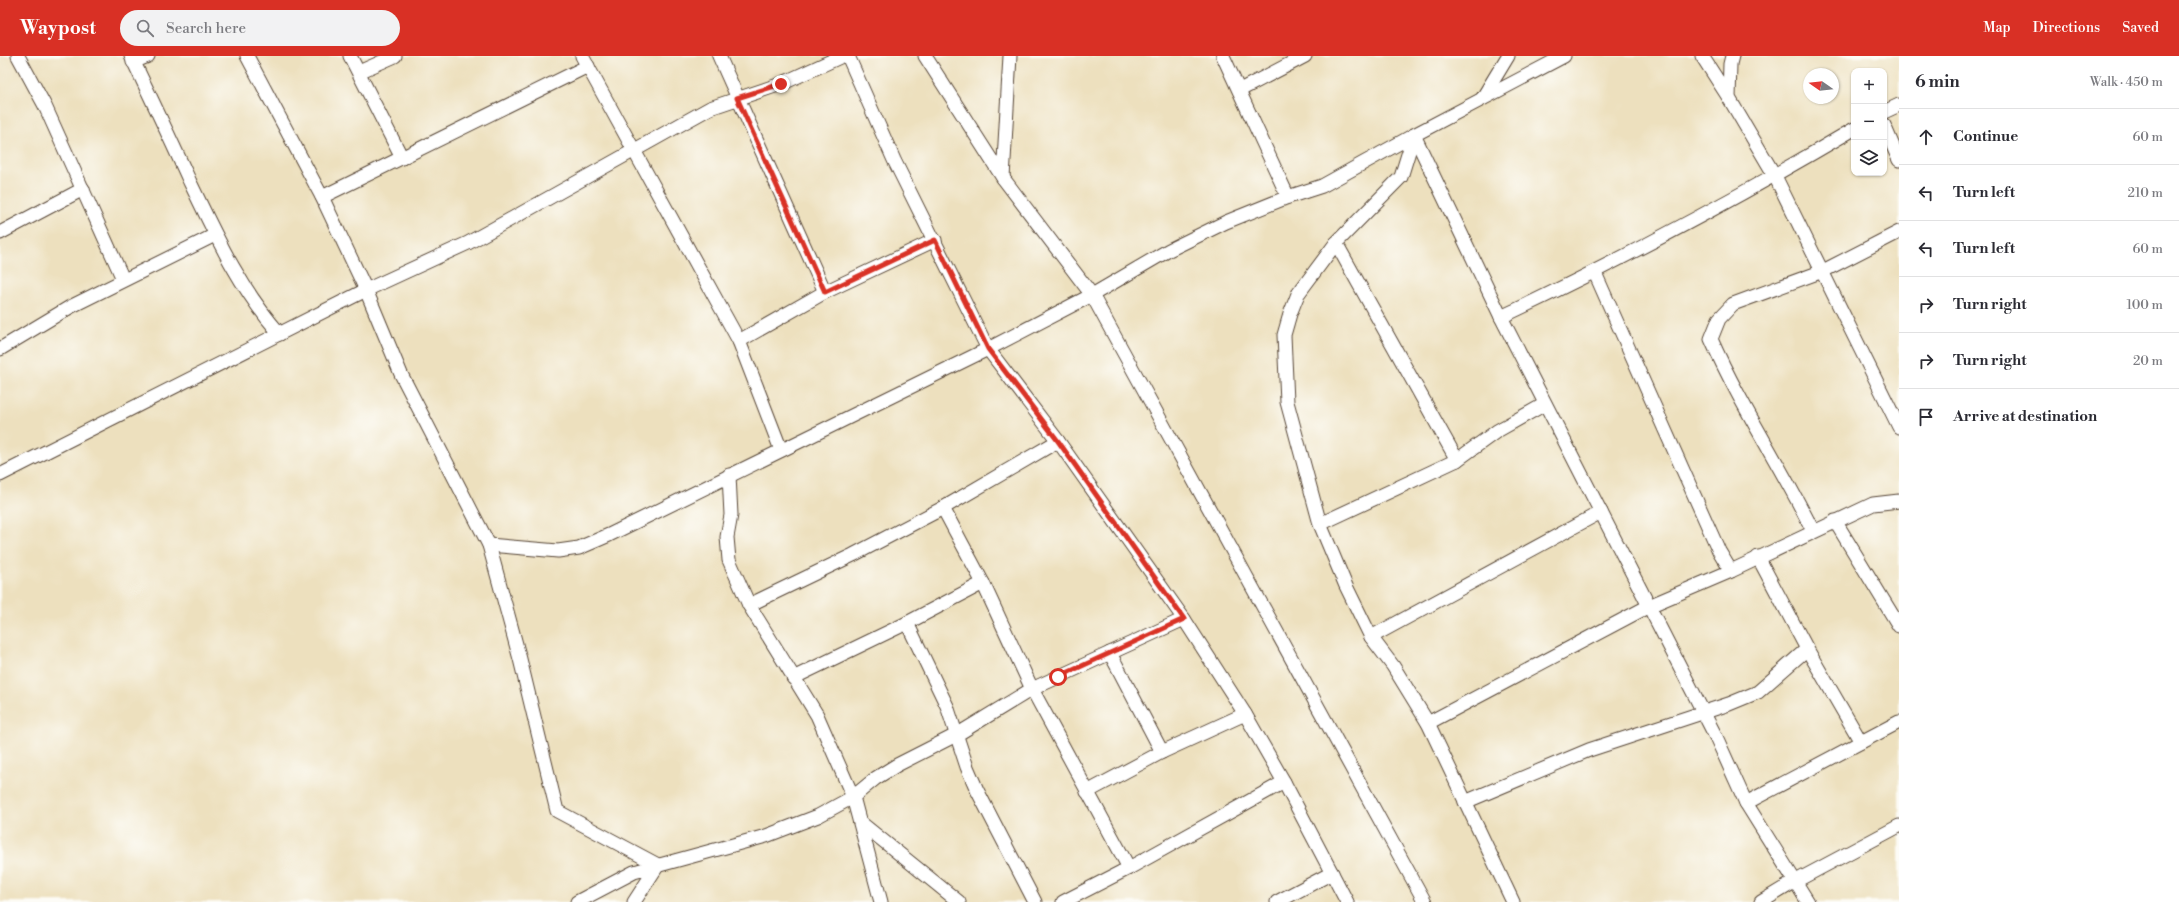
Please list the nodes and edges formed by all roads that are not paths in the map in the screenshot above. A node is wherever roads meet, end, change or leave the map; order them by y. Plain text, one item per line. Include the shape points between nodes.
1 (18, 56) edge
2 (148, 56) edge
3 (247, 56) edge
4 (350, 56) edge
5 (395, 56) edge
6 (719, 56) edge
7 (842, 56) edge
8 (848, 56) edge
9 (925, 56) edge
10 (1010, 56) edge
11 (1223, 56) edge
12 (1306, 56) edge
13 (1508, 56) edge
14 (1564, 56) edge
15 (1702, 56) edge
16 (1732, 56) edge
17 (132, 59) edge
18 (585, 61) edge
19 (359, 72) junction
20 (1240, 90) junction
21 (737, 98) junction
22 (1729, 98) junction
23 (1481, 100) junction
24 (1899, 105) edge
25 (1887, 111) edge
26 (1851, 131) edge
27 (1887, 133) edge
28 (1414, 135) junction
29 (634, 150) junction
30 (402, 158) junction
31 (1899, 160) edge
32 (1775, 176) junction
33 (1003, 178) junction
34 (83, 189) junction
35 (322, 197) junction
36 (1288, 197) junction
37 (1899, 232) edge
38 (0, 233) edge
39 (215, 235) junction
40 (935, 240) junction
41 (1336, 243) junction
42 (1823, 271) junction
43 (1595, 273) junction
44 (123, 279) junction
45 (366, 290) junction
46 (825, 292) junction
47 (1092, 295) junction
48 (1501, 317) junction
49 (280, 334) junction
50 (739, 341) junction
51 (0, 349) edge
52 (988, 349) junction
53 (1545, 404) junction
54 (1899, 427) edge
55 (1058, 441) junction
56 (781, 450) junction
57 (1457, 460) junction
58 (0, 475) edge
59 (730, 475) junction
60 (1899, 501) edge
61 (943, 508) junction
62 (1601, 512) junction
63 (1835, 521) junction
64 (1320, 524) junction
65 (1813, 531) junction
66 (489, 545) junction
67 (1758, 557) junction
68 (1731, 571) junction
69 (983, 583) junction
70 (749, 605) junction
71 (1649, 606) junction
72 (1184, 619) junction
73 (907, 623) junction
74 (1899, 626) edge
75 (1371, 637) junction
76 (1807, 649) junction
77 (1110, 653) junction
78 (793, 678) junction
79 (1032, 689) junction
80 (1702, 712) junction
81 (1245, 714) junction
82 (1899, 722) edge
83 (1428, 723) junction
84 (958, 734) junction
85 (1861, 742) junction
86 (1162, 752) junction
87 (1284, 782) junction
88 (1087, 792) junction
89 (853, 797) junction
90 (1465, 802) junction
91 (1746, 802) junction
92 (860, 822) junction
93 (1899, 826) edge
94 (658, 865) junction
95 (1129, 868) junction
96 (1332, 873) junction
97 (1794, 882) junction
98 (577, 902) edge
99 (634, 902) edge
100 (881, 902) edge
101 (959, 902) edge
102 (1035, 902) edge
103 (1063, 902) edge
104 (1277, 902) edge
105 (1347, 902) edge
106 (1425, 902) edge
107 (1513, 902) edge
108 (1760, 902) edge
109 (1808, 902) edge

1 - 34 street via 45,106
2 - 17 street
3 - 35 street
4 - 19 street
5 - 19 street
6 - 21 street
7 - 21 street via 781,84
8 - 40 street via 894,160
9 - 33 street
10 - 33 street
11 - 20 street
12 - 20 street
13 - 23 street
14 - 23 street
15 - 22 street
16 - 22 street
17 - 39 street
18 - 29 street
18 - 30 street
19 - 30 street
20 - 36 street
21 - 29 street via 687,120
21 - 46 street
22 - 32 street
23 - 28 street
24 - 25 street
26 - 32 street
27 - 31 street
28 - 36 street via 1322,186
28 - 41 street via 1401,177
28 - 48 street
29 - 45 street via 468,243
29 - 50 street
30 - 35 street
32 - 42 street
32 - 43 street
33 - 47 street
34 - 38 street
34 - 44 street
35 - 45 street
36 - 47 street via 1226,222 1169,250
37 - 42 street
39 - 44 street
39 - 49 street via 250,296
40 - 46 street
40 - 52 street
41 - 57 street
41 - 64 street via 1298,294 1284,335 1288,402
42 - 54 street
42 - 65 street via 1734,304 1719,319 1711,339 1726,373 1788,481
43 - 48 street
43 - 68 street via 1719,551
44 - 51 street via 70,306
45 - 49 street
45 - 66 street via 401,374
46 - 50 street
47 - 52 street
47 - 106 street
48 - 53 street
49 - 58 street
50 - 56 street
52 - 55 street
52 - 56 street
53 - 57 street via 1497,431
53 - 62 street
55 - 61 street
55 - 72 street
56 - 59 street
57 - 64 street
59 - 66 street via 578,548 558,550
59 - 70 street via 732,515 727,537 729,560
60 - 63 street via 1873,504
61 - 69 street
61 - 70 street via 854,555
62 - 71 street
62 - 75 street
63 - 65 street
63 - 74 street
64 - 75 street
65 - 67 street
66 - 94 street via 557,811
67 - 68 street
67 - 76 street
68 - 71 street
69 - 73 street
69 - 79 street
70 - 78 street
71 - 80 street
71 - 83 street
72 - 77 street
72 - 81 street
73 - 78 street
73 - 84 street
75 - 83 street via 1393,666
76 - 80 street via 1758,692
76 - 85 street
77 - 79 street
77 - 86 street
78 - 89 street via 817,715
79 - 84 street
79 - 88 street
80 - 90 street via 1589,750
80 - 91 street
81 - 86 street
81 - 87 street
82 - 85 street
83 - 90 street
84 - 89 street via 897,765
84 - 102 street via 965,762 977,790
85 - 91 street
86 - 88 street
87 - 95 street
87 - 96 street
88 - 95 street
89 - 92 street
89 - 94 street via 818,816 766,836
90 - 107 street
91 - 97 street
92 - 100 street
92 - 101 street
93 - 97 street
94 - 98 street via 634,872
94 - 99 street
95 - 103 street
96 - 104 street
96 - 105 street
97 - 108 street
97 - 109 street

